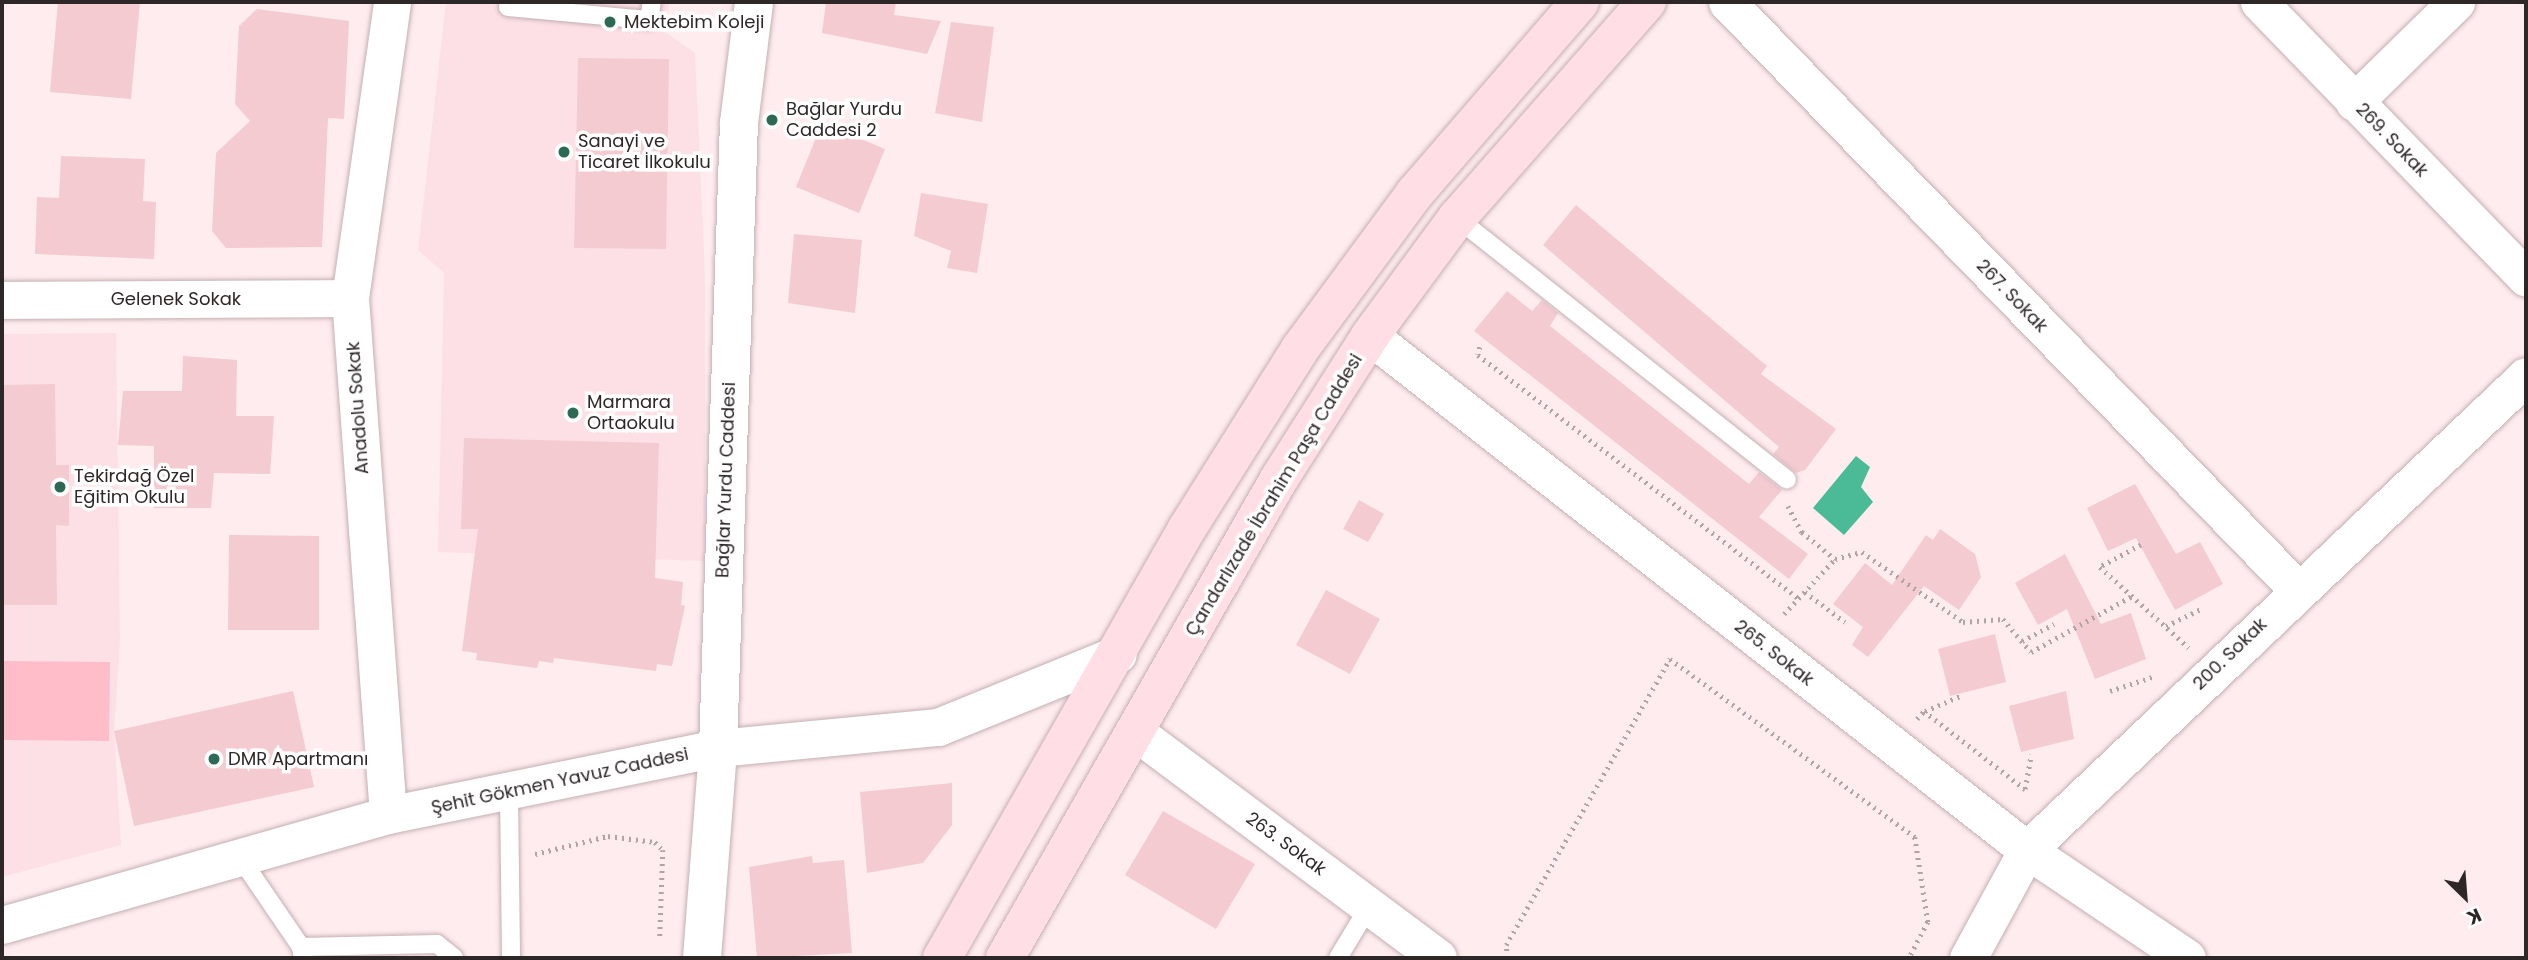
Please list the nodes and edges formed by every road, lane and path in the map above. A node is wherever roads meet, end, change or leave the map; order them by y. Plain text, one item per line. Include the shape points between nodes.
1 (392, 2) edge
2 (652, 2) edge
3 (754, 2) edge
4 (1580, 2) edge
5 (1647, 2) edge
6 (1727, 2) edge
7 (2259, 2) edge
8 (2456, 2) edge
9 (508, 7) dead end
10 (2354, 102) junction
11 (1457, 218) junction
12 (2526, 278) edge
13 (350, 298) junction
14 (2, 300) edge
15 (1370, 336) junction
16 (1479, 347) dead end
17 (2526, 376) edge
18 (1787, 480) joint
19 (2141, 545) dead end
20 (1835, 559) junction
21 (2297, 589) junction
22 (1805, 592) junction
23 (2132, 596) junction
24 (1798, 598) junction
25 (2203, 608) dead end
26 (1845, 622) dead end
27 (2054, 624) dead end
28 (2166, 626) junction
29 (2022, 641) junction
30 (1759, 642) junction
31 (1118, 654) junction
32 (2180, 655) dead end
33 (2162, 670) dead end
34 (2110, 691) dead end
35 (1961, 696) dead end
36 (1924, 711) junction
37 (1134, 732) junction
38 (1894, 746) junction
39 (718, 748) junction
40 (2031, 755) dead end
41 (509, 792) junction
42 (388, 815) junction
43 (2027, 850) junction
44 (241, 859) junction
45 (514, 859) junction
46 (1370, 905) junction
47 (2, 925) edge
48 (660, 937) dead end
49 (302, 953) edge
50 (454, 958) edge
51 (511, 958) edge
52 (702, 958) edge
53 (942, 958) edge
54 (1005, 958) edge
55 (1338, 958) edge
56 (1438, 958) edge
57 (1507, 958) edge
58 (1909, 958) edge
59 (1968, 958) edge
60 (2187, 958) edge

1 - 13 street, Anadolu Sokak
2 - 9 lane via 649,20
3 - 39 street, Bağlar Yurdu Caddesi via 738,123
4 - 31 main road via 1415,193 1300,349 1188,527
5 - 11 main road, Çandarlızade İbrahim Paşa Caddesi
6 - 21 street, 267. Sokak
7 - 10 street, 269. Sokak
8 - 10 street
10 - 12 street, 269. Sokak
11 - 15 main road, Çandarlızade İbrahim Paşa Caddesi
11 - 18 lane
13 - 14 street, Gelenek Sokak
13 - 42 street, Anadolu Sokak
15 - 30 street, 265. Sokak
15 - 37 main road, Çandarlızade İbrahim Paşa Caddesi
16 - 24 path via 1478,355
17 - 21 street, 200. Sokak
18 - 20 path via 1781,493 1802,532
19 - 23 path via 2100,567
20 - 22 path
20 - 29 path via 1862,552 1963,622 2003,619
21 - 43 street, 200. Sokak
22 - 24 path
22 - 26 path
23 - 28 path
23 - 29 path via 2031,652
24 - 30 path
25 - 28 path
27 - 29 path
28 - 32 path via 2190,648
30 - 38 street, 265. Sokak
31 - 39 street, Şehit Gökmen Yavuz Caddesi via 938,727
31 - 53 main road
33 - 34 path
35 - 36 path
36 - 38 path
36 - 40 path via 2025,789
37 - 46 street, 263. Sokak
37 - 54 main road, Çandarlızade İbrahim Paşa Caddesi
38 - 43 street, 265. Sokak
39 - 41 street, Şehit Gökmen Yavuz Caddesi
39 - 52 street, Bağlar Yurdu Caddesi
41 - 42 street, Şehit Gökmen Yavuz Caddesi
41 - 45 lane
42 - 44 street, Şehit Gökmen Yavuz Caddesi
43 - 59 street, 200. Sokak
43 - 60 street, 265. Sokak
44 - 47 street, Şehit Gökmen Yavuz Caddesi
44 - 49 lane
45 - 48 path via 608,836 655,842 663,850
45 - 51 lane
46 - 55 lane
46 - 56 street, 263. Sokak
49 - 50 lane via 437,944
57 - 58 path via 1506,945 1670,659 1915,837 1928,922

